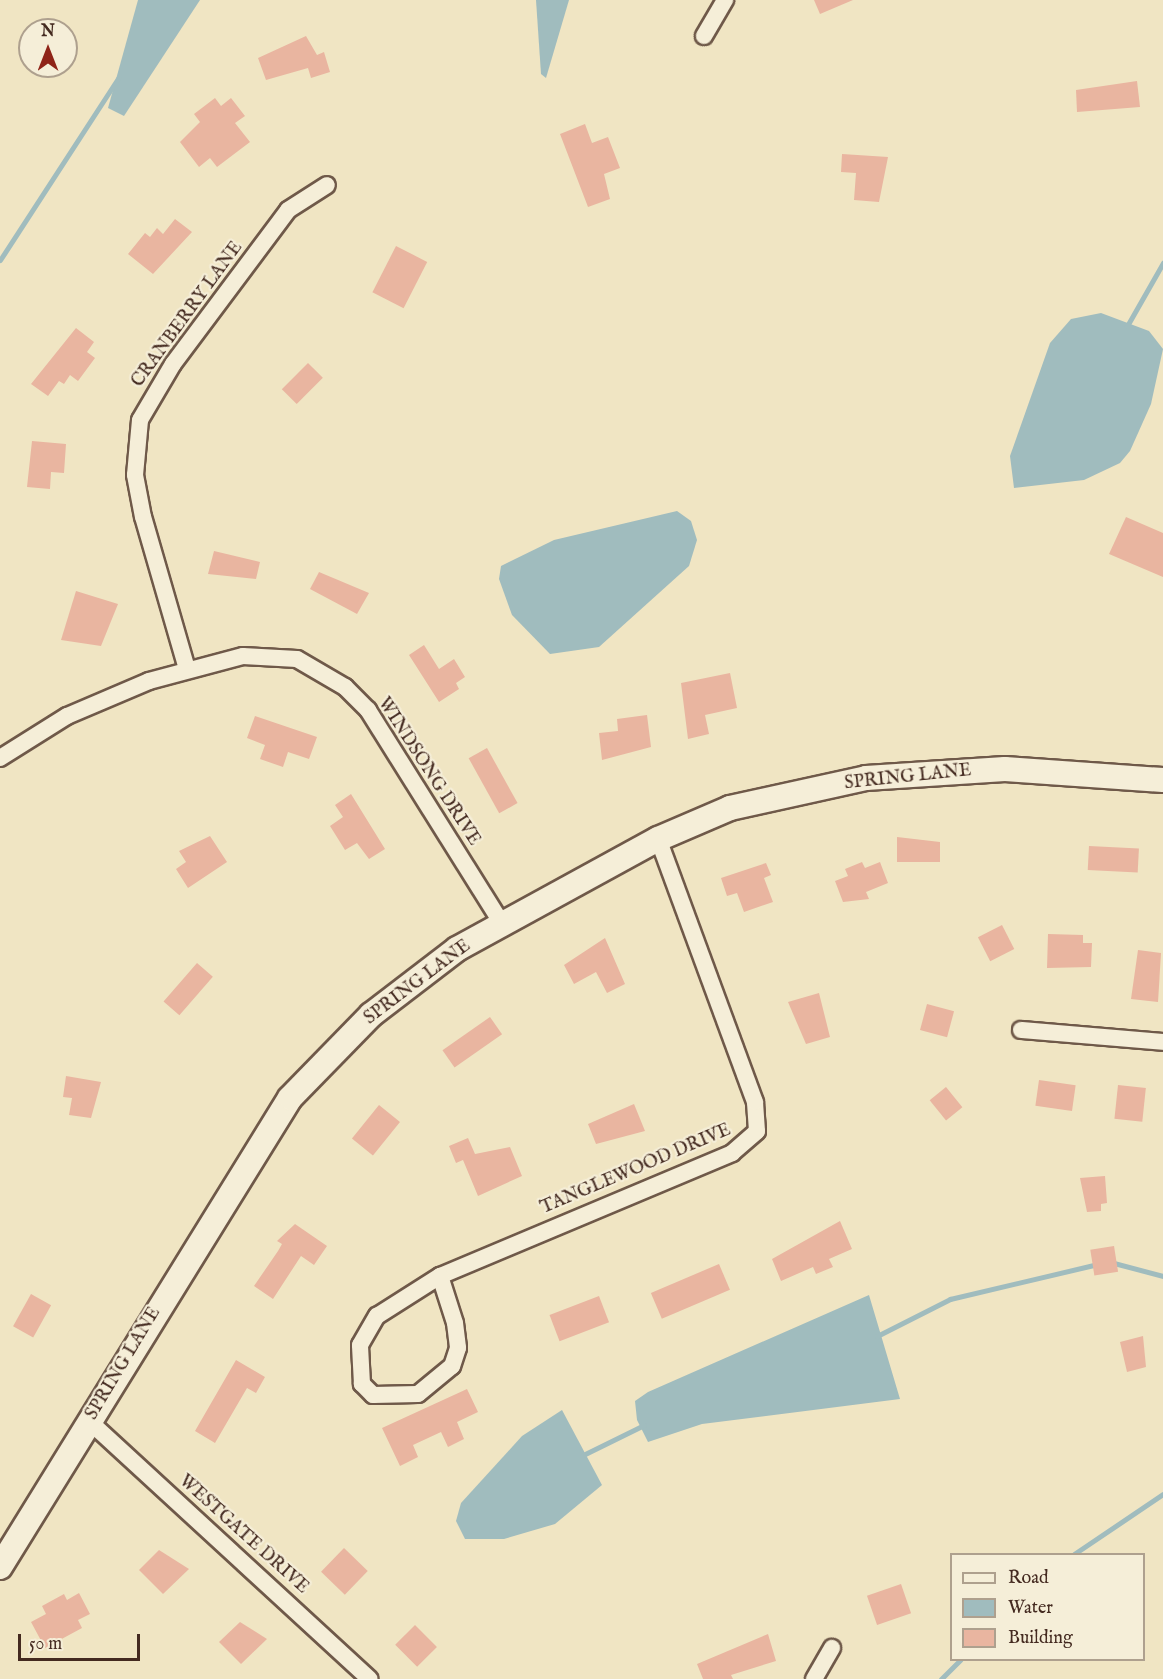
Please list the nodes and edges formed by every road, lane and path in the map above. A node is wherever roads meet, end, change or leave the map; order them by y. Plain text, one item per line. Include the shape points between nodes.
1 (725, 0) edge
2 (704, 36) dead end
3 (327, 184) dead end
4 (187, 669) junction
5 (0, 758) edge
6 (1163, 780) edge
7 (658, 839) junction
8 (502, 924) junction
9 (1021, 1030) dead end
10 (1163, 1042) edge
11 (440, 1276) junction
12 (89, 1421) junction
13 (0, 1567) edge
14 (832, 1648) dead end
15 (370, 1679) edge
16 (814, 1679) edge

1 - 2 street
3 - 4 street, CRANBERRY LANE via 288,210 173,364 140,420 135,475 143,517
4 - 5 street, WINDSONG DRIVE via 108,696
4 - 8 street, WINDSONG DRIVE via 268,655 297,659 345,687 368,710
6 - 7 street, SPRING LANE via 1005,769 866,778 730,808
7 - 8 street, SPRING LANE
7 - 11 street, TANGLEWOOD DRIVE via 755,1102 757,1131 732,1153
8 - 12 street, SPRING LANE via 457,949 371,1015 290,1098
9 - 10 street
11 - 11 street, TANGLEWOOD DRIVE via 455,1323 458,1348 452,1366 418,1394 373,1395 362,1384 360,1345 376,1316
12 - 13 street, SPRING LANE
12 - 15 street, WESTGATE DRIVE
14 - 16 street

